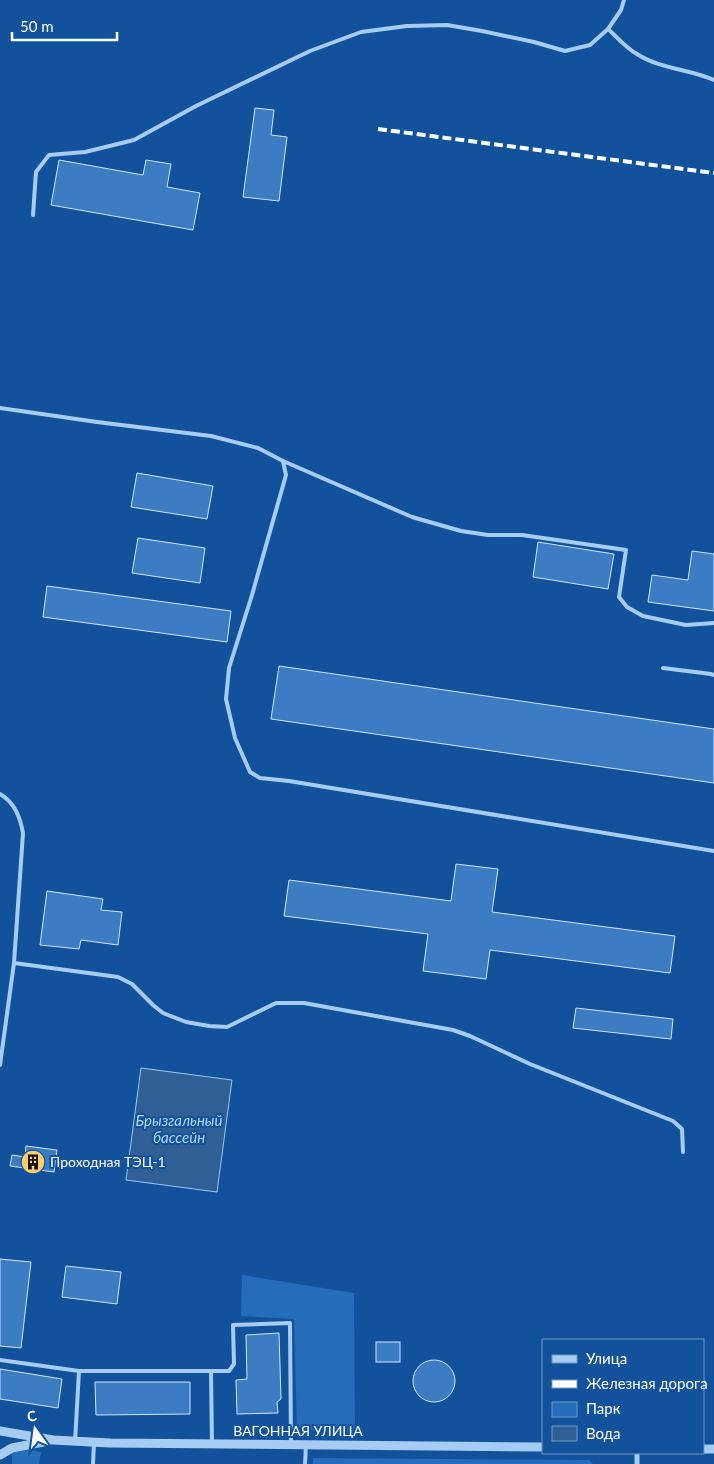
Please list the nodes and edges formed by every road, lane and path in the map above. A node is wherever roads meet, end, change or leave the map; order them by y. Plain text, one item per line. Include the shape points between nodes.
1 (624, 0) edge
2 (608, 29) junction
3 (714, 80) edge
4 (33, 215) dead end
5 (0, 408) edge
6 (283, 461) junction
7 (714, 623) edge
8 (662, 668) dead end
9 (714, 675) edge
10 (0, 794) edge
11 (714, 851) edge
12 (14, 962) junction
13 (0, 1065) edge
14 (683, 1152) dead end
15 (0, 1360) edge
16 (79, 1372) junction
17 (211, 1372) junction
18 (0, 1431) edge
19 (53, 1440) junction
20 (75, 1442) junction
21 (94, 1442) junction
22 (212, 1444) junction
23 (291, 1445) junction
24 (306, 1445) junction
25 (542, 1447) edge
26 (0, 1455) edge
27 (92, 1464) edge
28 (305, 1464) edge

1 - 2 lane
2 - 3 lane via 636,54 670,68
2 - 4 lane via 590,44 565,51 448,26 407,26 361,32 310,51 134,140 85,152 49,155 36,172
5 - 6 lane via 211,436 258,448
6 - 7 lane via 412,517 460,531 522,535 626,550 619,597 627,607 643,616 686,625
6 - 11 lane via 286,475 229,668 226,699 235,738 250,772 260,778
8 - 9 lane
10 - 12 lane via 15,808 23,833
12 - 13 lane
12 - 14 lane via 118,976 164,1012 186,1022 208,1026 227,1027 276,1003 304,1003 453,1030 673,1122 682,1129
15 - 16 lane
16 - 17 lane
16 - 20 lane
17 - 22 lane
17 - 23 lane via 229,1371 234,1364 233,1325 290,1324
18 - 19 street
19 - 20 street, ВАГОННАЯ УЛИЦА
19 - 26 street via 12,1448
20 - 21 street, ВАГОННАЯ УЛИЦА
21 - 22 street, ВАГОННАЯ УЛИЦА
21 - 27 lane
22 - 23 street, ВАГОННАЯ УЛИЦА
23 - 24 street, ВАГОННАЯ УЛИЦА
24 - 25 street, ВАГОННАЯ УЛИЦА
24 - 28 lane

